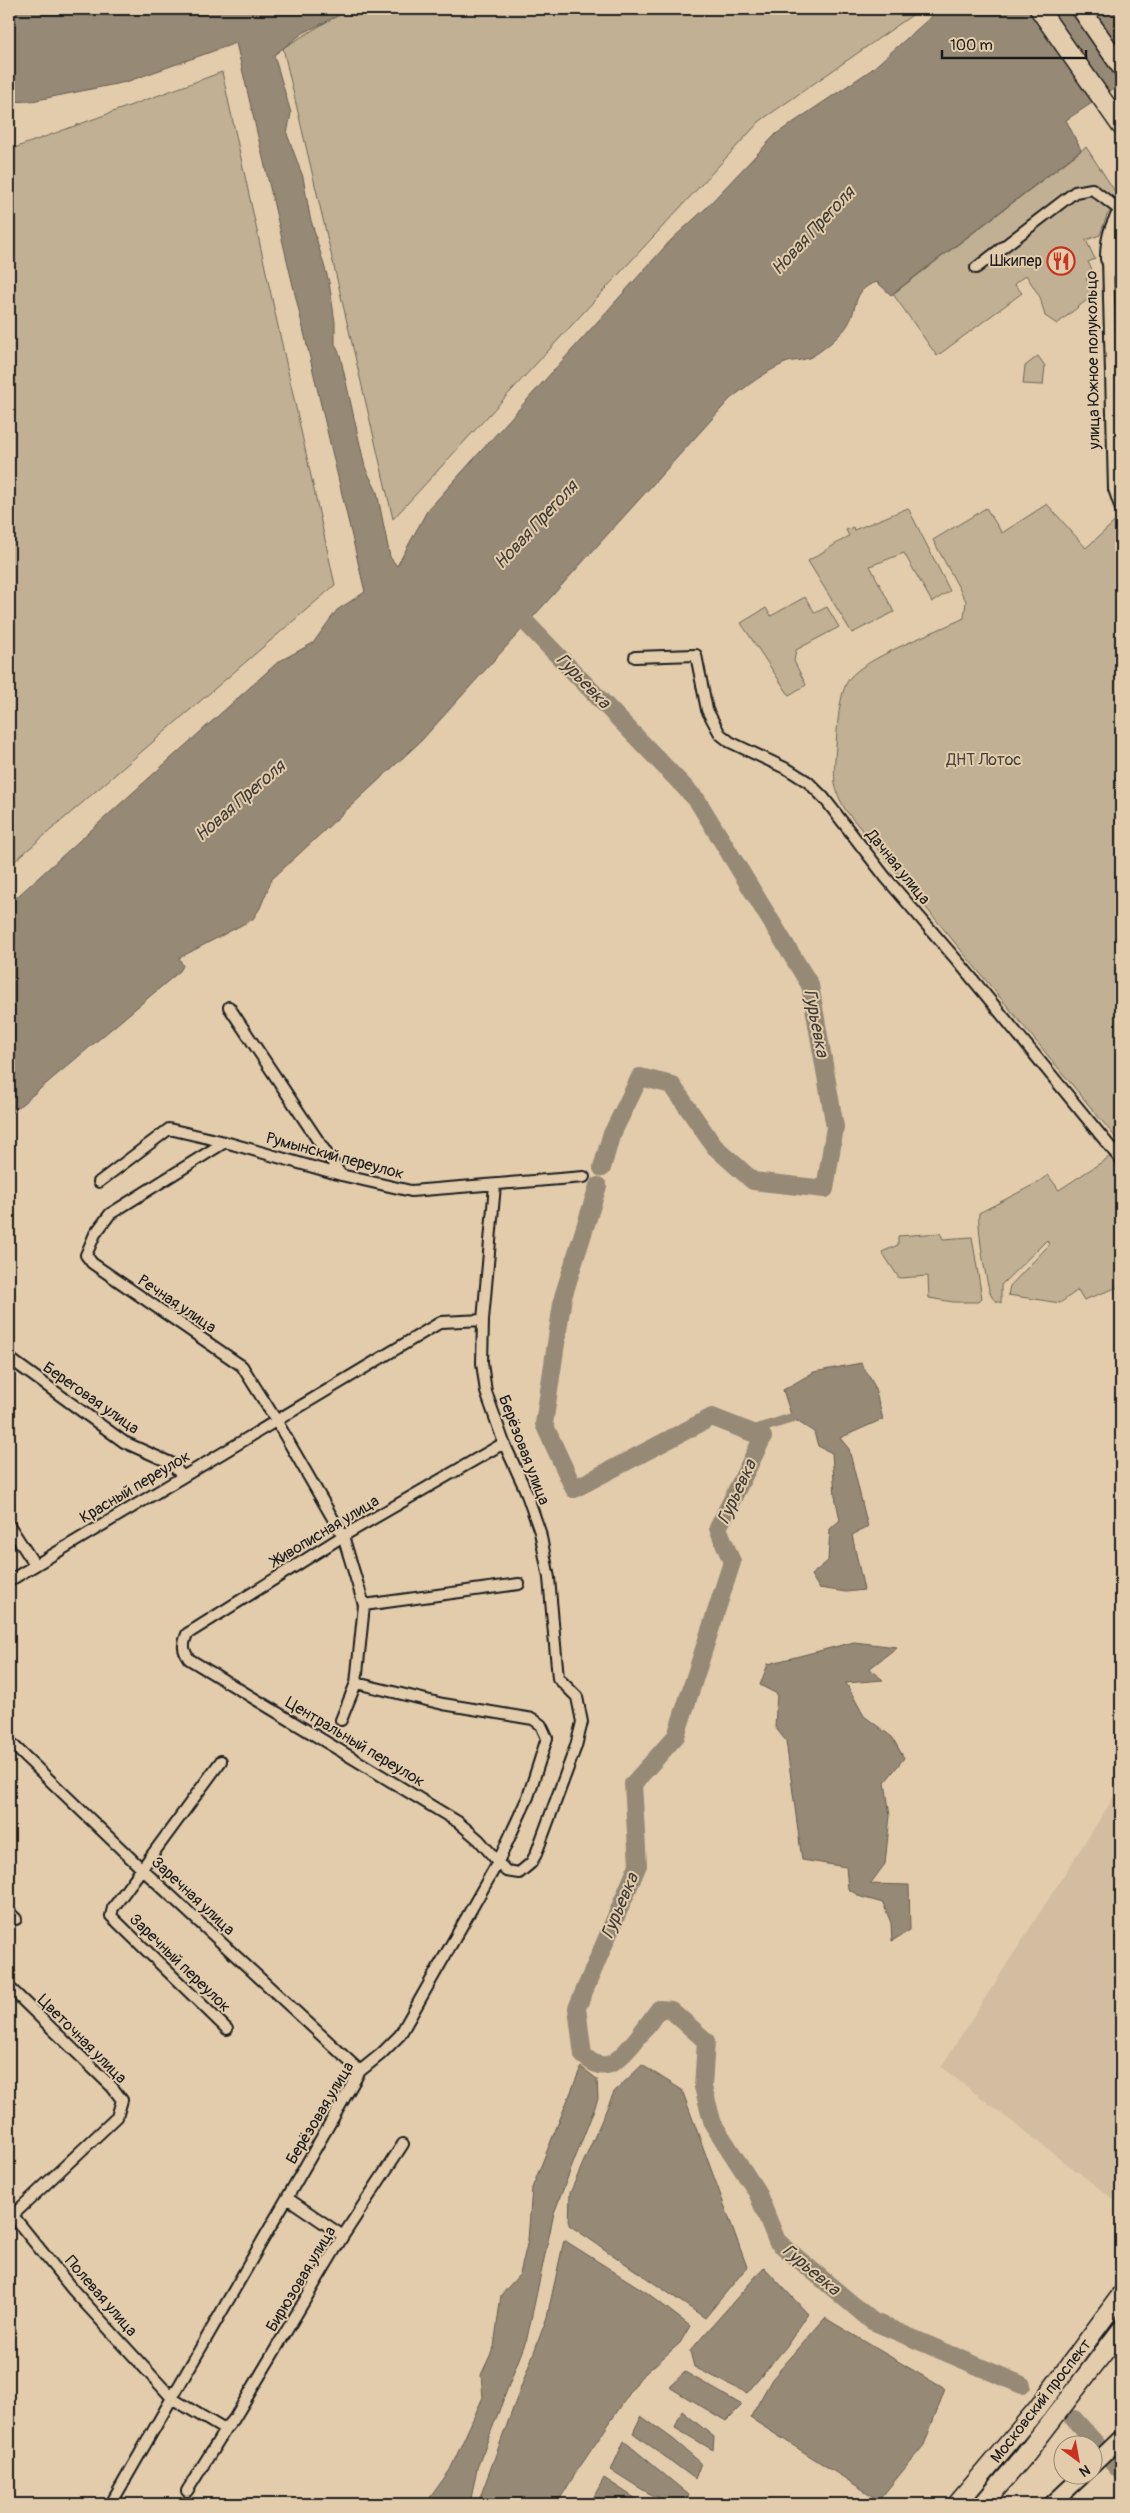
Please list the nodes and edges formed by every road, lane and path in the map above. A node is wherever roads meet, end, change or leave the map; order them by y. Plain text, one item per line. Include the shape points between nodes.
1 (1039, 9) edge
2 (1081, 9) edge
3 (1121, 67) edge
4 (1121, 126) edge
5 (1121, 212) edge
6 (1108, 259) junction
7 (976, 268) dead end
8 (1121, 274) edge
9 (1121, 509) edge
10 (635, 657) dead end
11 (229, 1007) dead end
12 (225, 1142) junction
13 (1121, 1160) edge
14 (341, 1175) junction
15 (584, 1178) dead end
16 (99, 1182) dead end
17 (495, 1185) junction
18 (483, 1320) junction
19 (9, 1358) edge
20 (276, 1420) junction
21 (504, 1443) junction
22 (182, 1476) junction
23 (9, 1524) edge
24 (343, 1536) junction
25 (35, 1565) junction
26 (9, 1581) edge
27 (519, 1584) dead end
28 (364, 1605) junction
29 (189, 1659) joint
30 (555, 1665) joint
31 (356, 1683) junction
32 (341, 1720) dead end
33 (9, 1741) edge
34 (221, 1762) dead end
35 (498, 1862) junction
36 (143, 1870) junction
37 (9, 1987) edge
38 (227, 2029) dead end
39 (360, 2071) junction
40 (403, 2144) dead end
41 (287, 2198) junction
42 (11, 2213) edge
43 (344, 2236) junction
44 (1121, 2295) edge
45 (1121, 2330) edge
46 (173, 2399) junction
47 (225, 2430) junction
48 (1116, 2444) edge
49 (1102, 2457) edge
50 (1071, 2486) edge
51 (188, 2491) dead end
52 (111, 2504) edge
53 (957, 2504) edge
54 (984, 2504) edge
55 (1052, 2504) edge

1 - 4 highway
2 - 3 highway
5 - 6 street, улица Южное полукольцо via 1110,236
5 - 7 street via 1092,189 1075,192
6 - 8 street
6 - 9 street, улица Южное полукольцо via 1114,489
10 - 13 street, Дачная улица via 696,655 706,710 720,734 808,782 824,798 886,878
11 - 14 street
12 - 14 street, Румынский переулок
12 - 16 street, Румынский переулок via 169,1129
12 - 20 street, Речная улица via 110,1214 95,1234 86,1255 92,1264 242,1366
14 - 17 street, Румынский переулок via 411,1191
15 - 17 street, Румынский переулок
17 - 18 street, Берёзовая улица
18 - 20 street, Красный переулок via 441,1322
18 - 21 street, Берёзовая улица via 482,1363 486,1392
19 - 22 street, Береговая улица via 124,1442 171,1464
20 - 22 street, Красный переулок
20 - 24 street, Речная улица
21 - 24 street, Живописная улица
21 - 30 street, Берёзовая улица via 540,1532 548,1578
22 - 25 street, Красный переулок
23 - 25 street
24 - 28 street, Центральный переулок
24 - 29 street, Живописная улица via 187,1634 183,1644
25 - 26 street, Красный переулок
27 - 28 street
28 - 31 street, Центральный переулок
29 - 35 street, Центральный переулок via 458,1822
30 - 35 street, Центральный переулок via 558,1678 576,1697 582,1722 576,1746 531,1863 520,1873 513,1873 506,1871
31 - 32 street, Центральный переулок
31 - 35 street, Берёзовая улица via 443,1704 533,1719 541,1725 547,1738 528,1797
33 - 36 street, Заречная улица
34 - 36 street
35 - 39 street, Берёзовая улица via 400,2035
36 - 38 street, Заречный переулок via 113,1908 111,1916
36 - 39 street, Заречная улица
37 - 42 street, Цветочная улица via 122,2100 117,2117
39 - 41 street, Берёзовая улица
40 - 43 street, Бирюзовая улица
41 - 43 street
41 - 46 street, Берёзовая улица
42 - 46 street, Полевая улица via 73,2290
43 - 47 street, Бирюзовая улица
44 - 53 highway, Московский проспект via 1048,2396
45 - 54 highway, Московский проспект
46 - 47 street
46 - 52 street, Берёзовая улица
47 - 51 street, Бирюзовая улица
48 - 49 main road
50 - 55 main road

